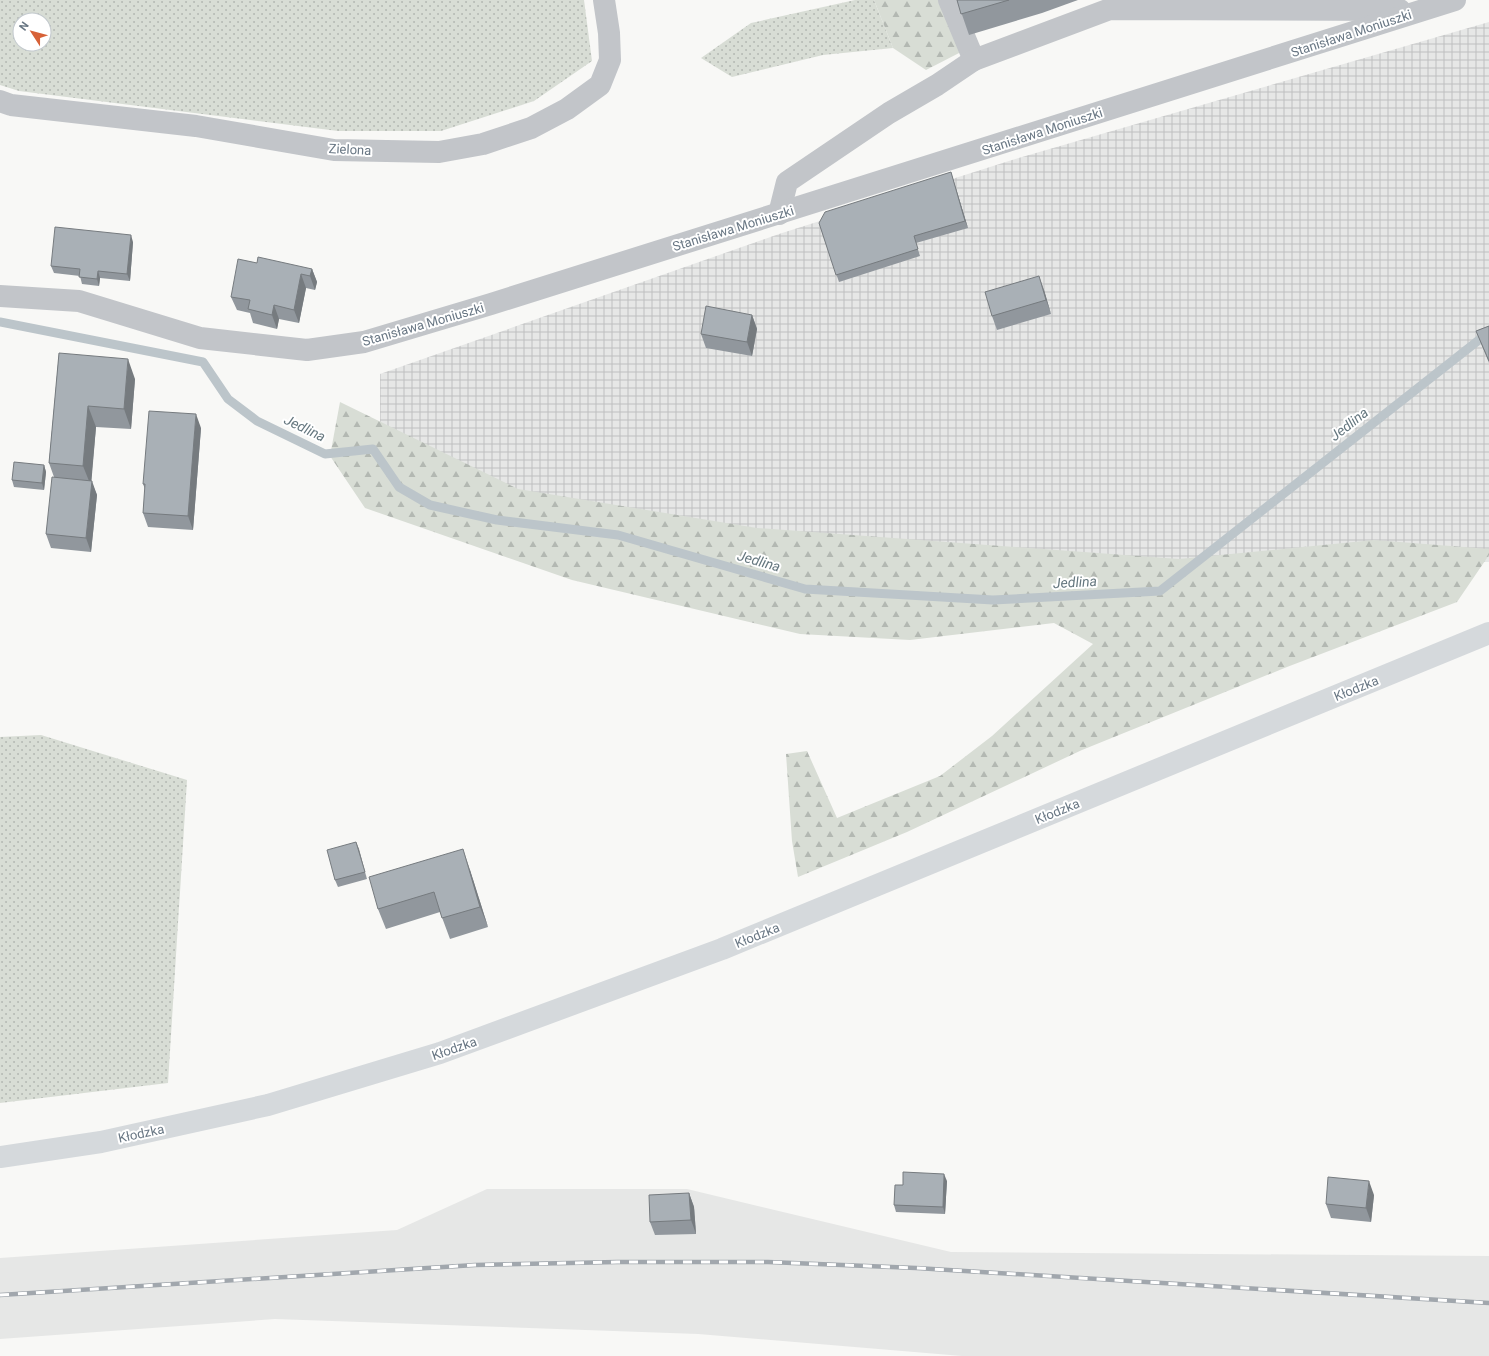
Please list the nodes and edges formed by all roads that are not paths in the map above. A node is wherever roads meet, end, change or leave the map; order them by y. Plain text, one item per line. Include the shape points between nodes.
1 (604, 0) edge
2 (949, 0) edge
3 (1455, 0) edge
4 (1420, 11) junction
5 (974, 60) junction
6 (0, 102) edge
7 (778, 214) junction
8 (0, 296) edge
9 (1489, 633) edge
10 (0, 1157) edge

1 - 6 street, Zielona via 610,60 600,85 567,109 531,128 483,144 439,152 334,150 196,126
2 - 5 street
3 - 4 street, Stanisława Moniuszki
4 - 5 street via 1110,9
4 - 7 street, Stanisława Moniuszki
5 - 7 street via 889,113 787,182
7 - 8 street, Stanisława Moniuszki via 364,342 307,350 200,338 79,301
9 - 10 main road, Kłodzka via 722,949 440,1053 268,1105 101,1142

